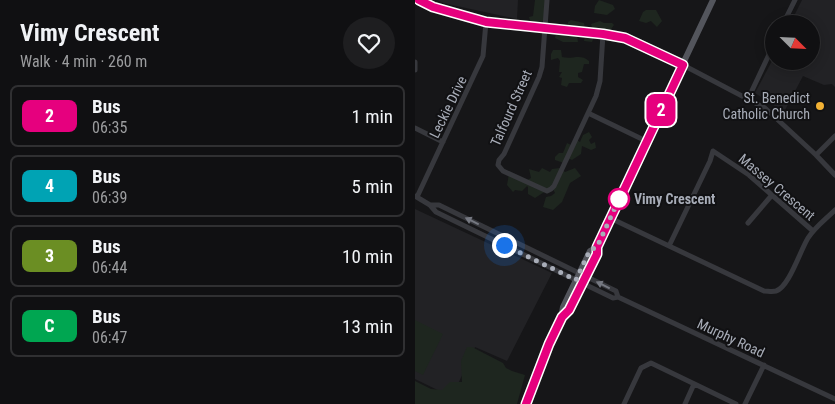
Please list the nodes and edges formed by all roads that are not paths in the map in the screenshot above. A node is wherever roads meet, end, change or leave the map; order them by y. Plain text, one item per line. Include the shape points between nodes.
1 (419, 0) edge
2 (547, 0) edge
3 (713, 0) edge
4 (795, 0) edge
5 (788, 15) edge
6 (486, 22) junction
7 (545, 28) junction
8 (603, 34) junction
9 (415, 62) edge
10 (765, 63) edge
11 (683, 65) junction
12 (415, 70) edge
13 (748, 99) junction
14 (588, 114) junction
15 (415, 128) edge
16 (835, 136) edge
17 (646, 141) junction
18 (443, 142) junction
19 (816, 154) junction
20 (835, 175) edge
21 (772, 196) junction
22 (416, 197) edge
23 (430, 205) junction
24 (835, 210) edge
25 (610, 218) junction
26 (748, 223) dead end
27 (813, 231) junction
28 (669, 246) junction
29 (582, 275) junction
30 (579, 282) junction
31 (618, 296) junction
32 (764, 365) junction
33 (694, 384) junction
34 (835, 399) edge
35 (526, 404) edge
36 (624, 404) edge
37 (685, 404) edge
38 (736, 404) edge
39 (745, 404) edge

1 - 6 street
2 - 7 street, Talfourd Street
3 - 11 main road
4 - 5 street
6 - 7 street
6 - 18 street, Leckie Drive via 483,56
7 - 8 street
7 - 14 street, Talfourd Street via 539,77 498,165 503,171 541,189 551,189
8 - 11 street via 625,38
8 - 14 street via 600,81
9 - 12 street
10 - 13 street
11 - 13 street
11 - 17 main road
13 - 19 street via 765,108
14 - 17 street
15 - 18 street
16 - 19 street
17 - 25 main road
18 - 22 street, Leckie Drive
19 - 20 street
21 - 26 street
21 - 27 street, Massey Crescent
21 - 28 street, Massey Crescent via 749,175 713,151
22 - 23 street, Murphy Road
29 -> 23 street, Murphy Road via 439,205
23 - 30 street, Murphy Road via 436,212
24 - 27 street
25 - 28 street
25 - 29 main road via 597,247 590,250
27 - 28 street via 785,284 775,291 764,291
29 - 30 main road
31 -> 29 street, Murphy Road via 616,291
30 - 31 street, Murphy Road via 613,298
30 - 35 main road via 569,310 562,317 543,358
31 - 32 street, Murphy Road
32 - 34 street, Murphy Road
32 - 39 street
33 - 36 street via 656,365 647,364 641,368
33 - 37 street
33 - 38 street

